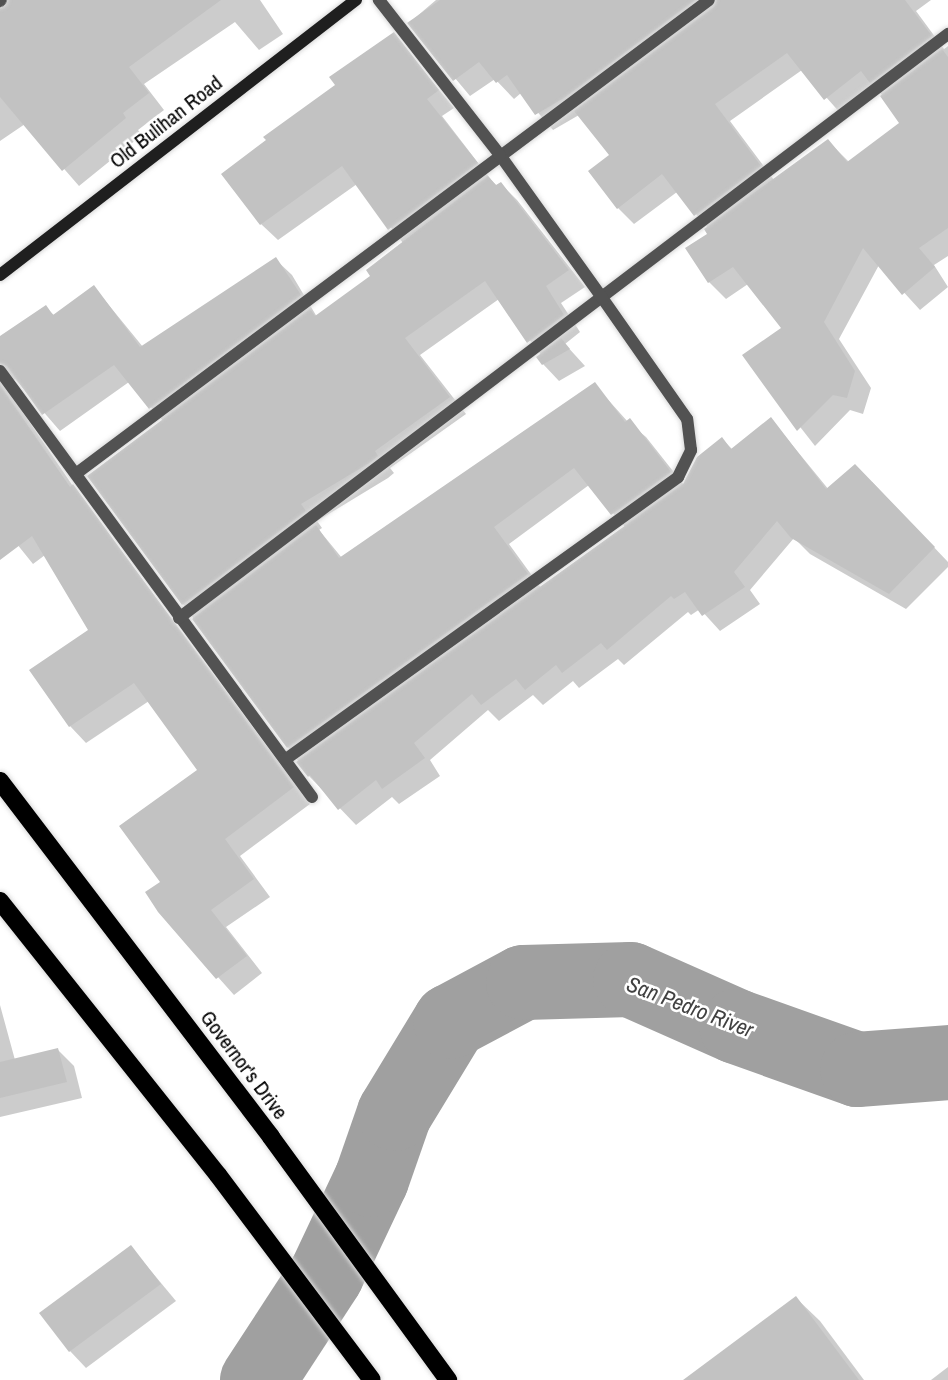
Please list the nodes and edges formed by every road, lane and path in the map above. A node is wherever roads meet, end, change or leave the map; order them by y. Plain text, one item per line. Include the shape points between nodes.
1 (356, 0) edge
2 (380, 0) edge
3 (710, 0) edge
4 (948, 34) edge
5 (500, 155) junction
6 (0, 275) edge
7 (603, 299) junction
8 (0, 371) edge
9 (77, 473) junction
10 (179, 618) junction
11 (286, 759) junction
12 (0, 781) edge
13 (312, 797) dead end
14 (0, 901) edge
15 (372, 1380) edge
16 (448, 1380) edge

1 - 6 street, Old Bulihan Road
2 - 5 street
3 - 5 street
4 - 7 street
5 - 7 street
5 - 9 street
7 - 10 street
7 - 11 street via 687,419 691,450 678,477
8 - 9 street
9 - 10 street
10 - 11 street
11 - 13 street
12 - 16 highway, Governor's Drive via 271,1137
14 - 15 highway via 218,1175

